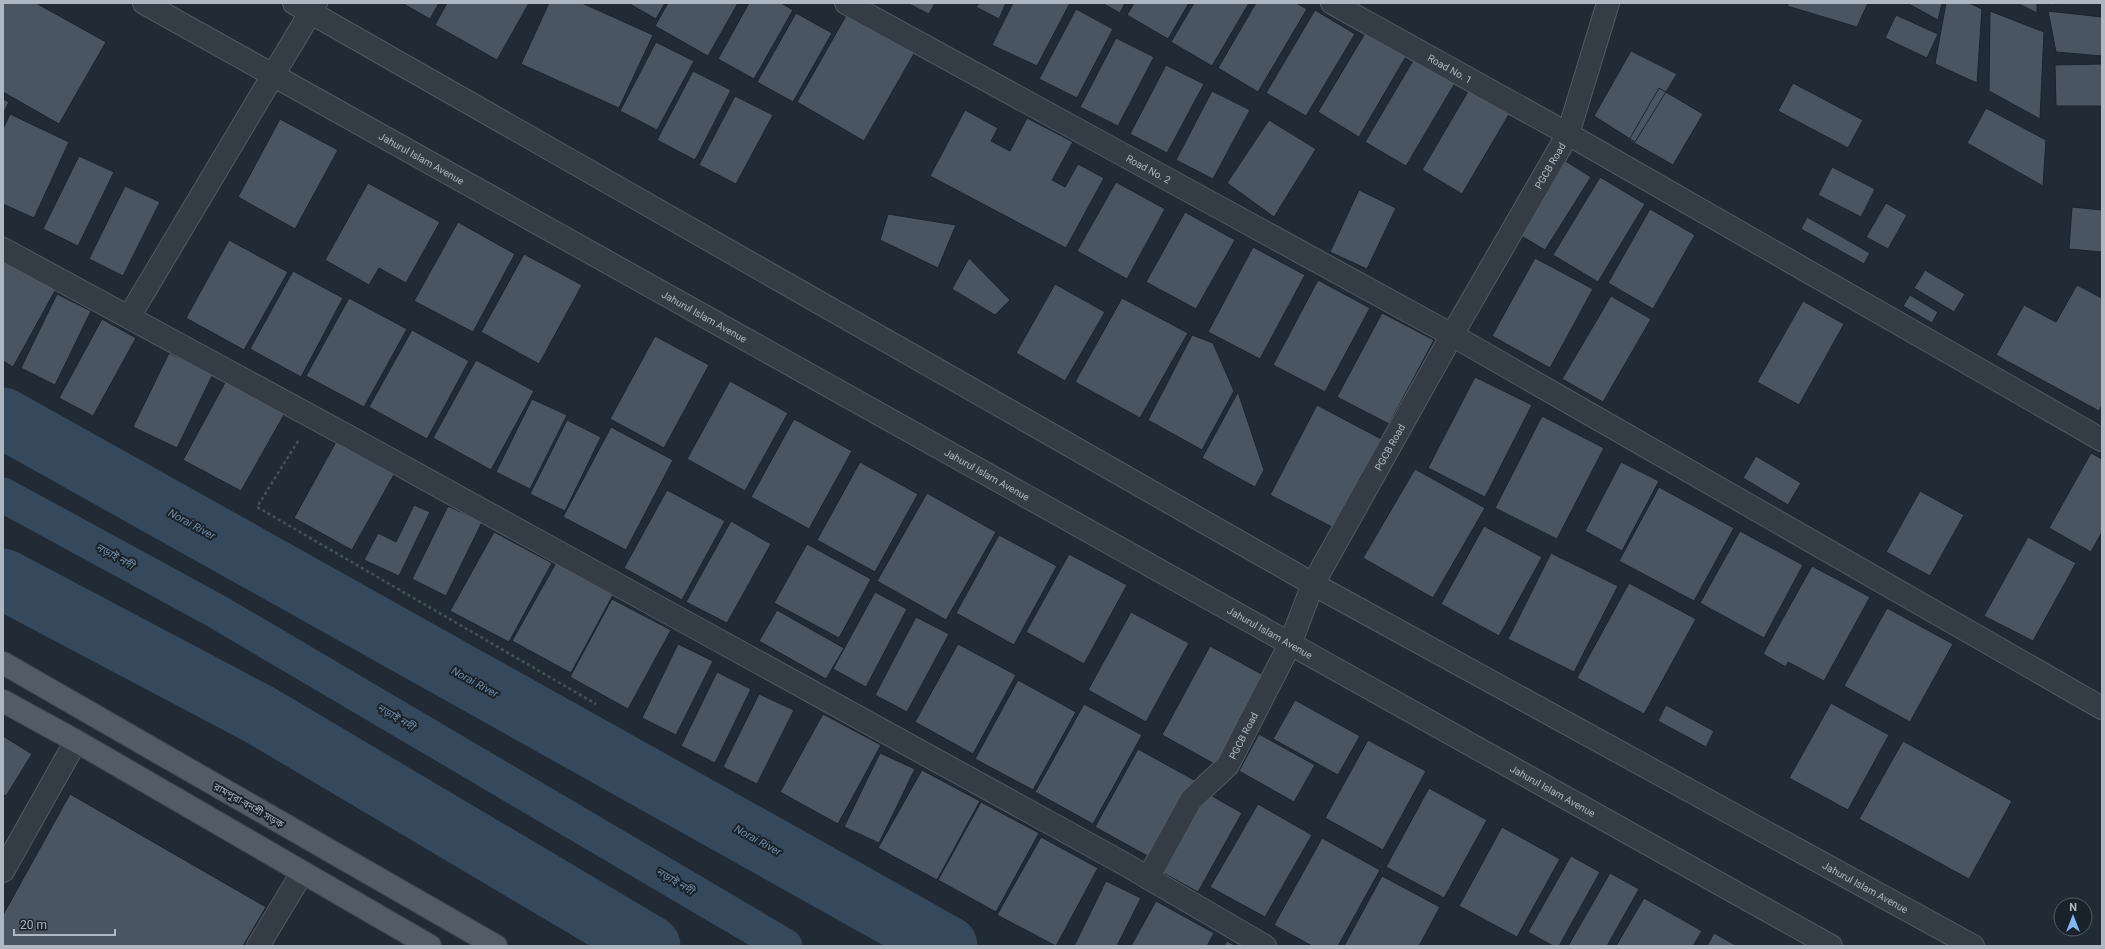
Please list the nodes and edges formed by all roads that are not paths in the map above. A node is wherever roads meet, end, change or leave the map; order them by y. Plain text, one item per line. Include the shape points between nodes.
1 (144, 3) edge
2 (846, 3) edge
3 (1332, 3) edge
4 (1608, 3) edge
5 (307, 6) edge
6 (273, 74) junction
7 (1568, 134) junction
8 (3, 249) edge
9 (129, 317) junction
10 (1452, 335) junction
11 (2102, 440) edge
12 (1313, 584) junction
13 (1290, 644) junction
14 (3, 663) edge
15 (3, 701) edge
16 (2102, 708) edge
17 (76, 741) junction
18 (3, 871) edge
19 (302, 873) junction
20 (1148, 878) junction
21 (258, 946) edge
22 (430, 946) edge
23 (496, 946) edge
24 (1265, 946) edge
25 (1831, 946) edge
26 (1973, 946) edge

1 - 6 street, Jahurul Islam Avenue
2 - 10 street, Road No. 2
3 - 7 street, Road No. 1
4 - 7 street, PGCB Road
5 - 6 street
5 - 12 street, Jahurul Islam Avenue
6 - 9 street
6 - 13 street, Jahurul Islam Avenue
7 - 10 street, PGCB Road
7 - 11 street, Road No. 1
8 - 9 street
9 - 20 street
10 - 12 street, PGCB Road
10 - 16 street, Road No. 2
12 - 13 street, PGCB Road
12 - 26 street, Jahurul Islam Avenue
13 - 20 street, PGCB Road via 1228,765 1191,800
13 - 25 street, Jahurul Islam Avenue
14 - 23 main road, রামপুরা-বনশ্রী সড়ক
15 - 17 main road
17 - 18 street
17 - 19 main road
19 - 21 street
19 - 22 main road
20 - 24 street

